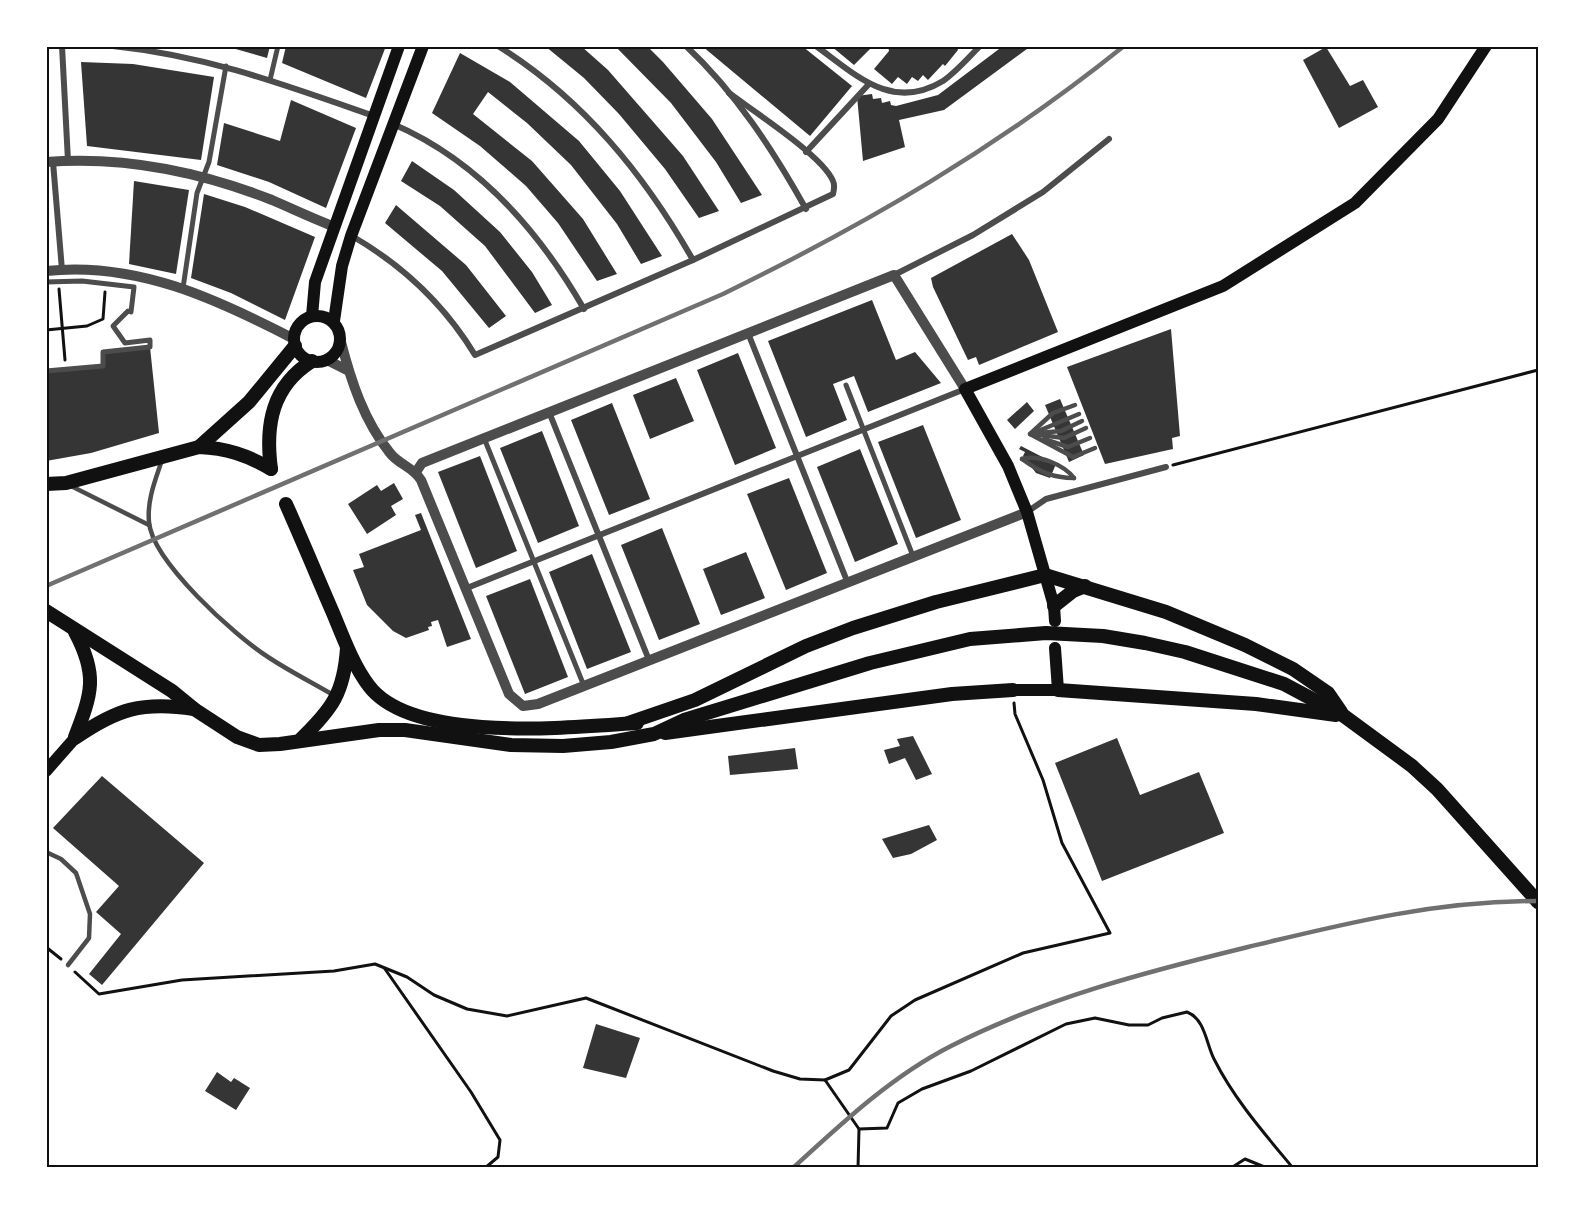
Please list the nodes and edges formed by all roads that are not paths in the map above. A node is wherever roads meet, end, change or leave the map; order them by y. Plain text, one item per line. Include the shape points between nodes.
1 (62, 46) edge
2 (113, 46) edge
3 (278, 46) edge
4 (399, 46) edge
5 (423, 46) edge
6 (498, 46) edge
7 (686, 46) edge
8 (816, 46) edge
9 (980, 46) edge
10 (1486, 46) edge
11 (226, 66) junction
12 (270, 80) junction
13 (868, 84) junction
14 (729, 93) junction
15 (374, 116) junction
16 (393, 123) junction
17 (1109, 139) dead end
18 (806, 152) junction
19 (68, 161) junction
20 (50, 162) edge
21 (205, 177) junction
22 (806, 209) junction
23 (335, 227) junction
24 (351, 236) junction
25 (693, 260) junction
26 (62, 270) junction
27 (46, 271) edge
28 (894, 275) junction
29 (46, 282) edge
30 (183, 288) junction
31 (584, 309) junction
32 (312, 316) junction
33 (334, 321) junction
34 (748, 333) junction
35 (341, 342) junction
36 (295, 343) junction
37 (327, 360) junction
38 (312, 361) junction
39 (347, 370) junction
40 (46, 371) edge
41 (846, 385) dead end
42 (965, 388) junction
43 (1075, 405) dead end
44 (549, 412) junction
45 (1079, 414) dead end
46 (1083, 421) dead end
47 (1086, 428) dead end
48 (863, 429) junction
49 (1030, 434) junction
50 (484, 438) junction
51 (1090, 438) dead end
52 (199, 447) junction
53 (1095, 448) dead end
54 (163, 456) junction
55 (796, 456) junction
56 (1022, 459) joint
57 (1166, 467) road end
58 (416, 472) junction
59 (66, 483) junction
60 (46, 484) edge
61 (46, 495) edge
62 (286, 504) dead end
63 (1027, 512) junction
64 (149, 525) junction
65 (600, 535) junction
66 (913, 556) junction
67 (533, 561) junction
68 (1045, 574) junction
69 (847, 581) junction
70 (1085, 586) junction
71 (467, 588) junction
72 (1054, 606) junction
73 (46, 611) edge
74 (1055, 621) dead end
75 (75, 632) junction
76 (347, 646) junction
77 (1055, 648) dead end
78 (649, 660) junction
79 (584, 686) junction
80 (1013, 690) joint
81 (1058, 690) junction
82 (337, 698) junction
83 (194, 709) junction
84 (1344, 716) junction
85 (684, 720) junction
86 (628, 723) junction
87 (654, 734) junction
88 (75, 738) junction
89 (301, 739) junction
90 (46, 771) edge
91 (46, 852) edge
92 (1539, 902) edge
93 (68, 965) road end

1 - 19 street
2 - 11 street via 161,51
3 - 12 street
4 - 15 main road
5 - 16 main road
6 - 25 street via 570,99 622,154 659,202
7 - 14 street
8 - 13 street
9 - 13 street via 945,80 926,89 900,94
10 - 42 main road via 1438,119 1355,203 1223,286
11 - 12 street
11 - 21 street
12 - 15 street
13 - 18 street
14 - 18 street
14 - 22 street via 760,132
15 - 23 main road
16 - 24 main road
16 - 31 street via 453,157 492,190 543,243
17 - 28 street via 1042,192 974,235
18 - 22 street via 835,183 833,194
19 - 20 street
19 - 21 street via 119,162
20 - 26 street
21 - 23 street
21 - 30 street via 196,193
22 - 25 street
23 - 32 main road via 315,282
24 - 31 street via 412,277 454,323 475,356
24 - 33 main road
25 - 31 street
26 - 27 street
26 - 30 street via 144,277
28 - 34 street
28 - 42 street
29 - 40 street via 82,281 134,287 131,312 113,326 125,343 150,340 150,348 103,352 103,366
30 - 36 street via 241,311
32 - 33 main road
32 - 36 main road via 299,324
33 - 35 main road
34 - 44 street
34 - 55 street
35 - 37 main road via 334,356
35 - 39 street
36 - 38 main road via 305,359
36 - 52 main road via 249,402
37 - 38 main road
37 - 39 street
38 - 52 main road via 286,383 272,411 268,430 271,469 239,453
39 - 58 street via 367,417 391,455
41 - 48 street
42 - 48 street
42 - 63 main road via 1000,449
43 - 49 lane via 1053,413
44 - 50 street
44 - 65 street
45 - 49 lane
46 - 49 lane via 1061,431
47 - 49 lane via 1064,438
48 - 55 street
48 - 66 street
49 - 51 lane via 1068,447
49 - 53 lane via 1073,457
50 - 58 street via 422,463
50 - 67 street
52 - 54 main road
54 - 59 main road
54 - 64 lane via 149,499
55 - 65 street
55 - 69 street
56 - 56 lane via 1032,456 1068,470 1074,478 1057,478
57 - 63 street via 1046,499
58 - 71 street
59 - 60 main road
59 - 61 main road
59 - 64 lane
62 - 76 main road
63 - 66 street
63 - 68 main road
64 - 82 lane via 166,560 239,635 267,657
65 - 67 street
65 - 78 street
66 - 69 street
67 - 71 street
67 - 79 street
68 - 70 main road
68 - 72 main road
68 - 86 main road via 853,628 806,646 695,700
69 - 78 street
70 - 72 main road
70 - 84 main road via 1166,612 1293,669 1328,693
71 - 79 street via 509,694 523,706
72 - 74 main road
73 - 75 main road
75 - 83 main road via 103,646
75 - 88 main road via 91,669 92,687
76 - 82 main road via 346,670
76 - 86 main road via 370,687 402,709 428,718 513,729 576,729
77 - 81 main road
78 - 79 street
80 - 81 main road
80 - 87 main road via 952,694
81 - 84 main road via 1256,704
82 - 89 main road
83 - 88 main road via 166,705 134,707 99,721
83 - 89 main road via 237,737 259,744
84 - 85 main road via 1284,684 1196,655 1135,641 1046,633 970,639 921,649
84 - 92 main road via 1437,789
85 - 86 main road
85 - 87 main road
87 - 89 main road via 563,746 477,741 405,730
88 - 90 main road
91 - 93 lane via 76,873 90,914 89,938

